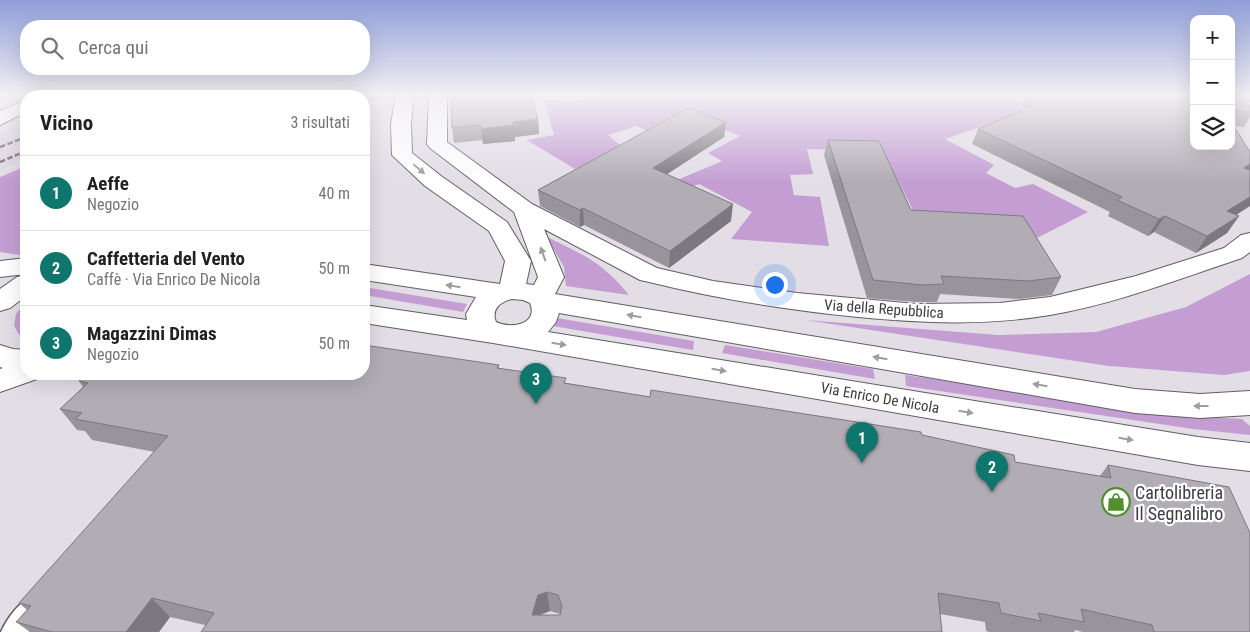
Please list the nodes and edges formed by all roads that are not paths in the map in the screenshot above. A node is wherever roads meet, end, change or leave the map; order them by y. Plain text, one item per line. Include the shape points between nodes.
1 (401, 123) edge
2 (437, 123) edge
3 (524, 209) junction
4 (1250, 240) edge
5 (370, 273) edge
6 (649, 274) junction
7 (507, 292) junction
8 (542, 299) junction
9 (370, 315) edge
10 (663, 321) junction
11 (502, 334) junction
12 (0, 355) edge
13 (20, 360) edge
14 (20, 373) edge
15 (0, 381) edge
16 (1250, 403) edge
17 (1250, 457) edge
18 (50, 588) edge
19 (13, 632) edge

1 -> 7 street via 402,155 499,227 518,261
2 - 3 street, Via della Repubblica via 436,144
3 - 6 street, Via della Repubblica
8 -> 3 street via 551,277
4 - 6 street, Via della Repubblica via 1233,252 1145,282 1050,306 1000,312 916,313 798,302 713,289
7 -> 5 street
6 - 10 street
7 - 8 street via 532,293
7 - 11 street via 487,300 478,316 480,324
10 -> 8 street
8 - 11 street, Via Enrico De Nicola via 547,313 543,321 524,334
9 - 11 street, Via Enrico De Nicola
16 -> 10 street via 1200,406 1134,401
11 -> 17 street, Via Enrico De Nicola via 1198,451
12 - 13 street
14 - 15 street
18 - 19 lane

